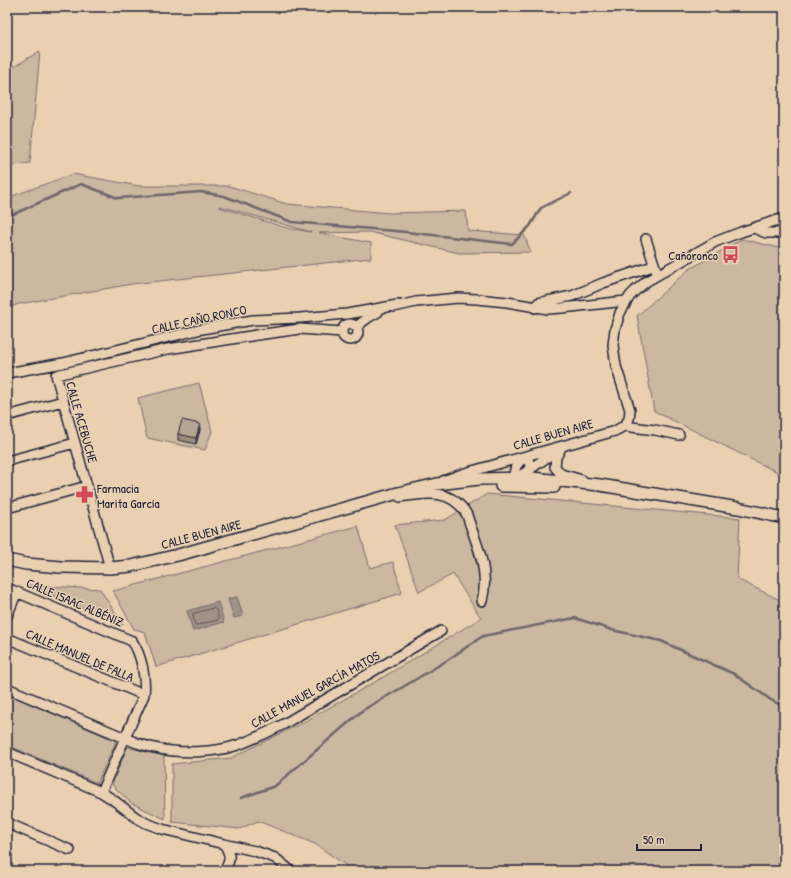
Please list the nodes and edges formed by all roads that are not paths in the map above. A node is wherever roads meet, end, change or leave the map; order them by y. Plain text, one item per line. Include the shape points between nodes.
1 (784, 218) edge
2 (754, 228) junction
3 (784, 233) edge
4 (646, 239) dead end
5 (650, 267) dead end
6 (658, 274) junction
7 (626, 301) junction
8 (398, 305) junction
9 (535, 308) junction
10 (356, 327) junction
11 (342, 332) junction
12 (7, 373) edge
13 (63, 401) junction
14 (7, 416) edge
15 (624, 426) junction
16 (679, 435) dead end
17 (75, 442) junction
18 (562, 446) junction
19 (524, 457) junction
20 (7, 461) edge
21 (531, 469) junction
22 (514, 479) junction
23 (437, 484) junction
24 (600, 485) junction
25 (87, 486) junction
26 (640, 491) junction
27 (398, 493) junction
28 (360, 504) junction
29 (7, 508) edge
30 (784, 518) edge
31 (7, 560) edge
32 (110, 568) junction
33 (7, 588) edge
34 (17, 592) junction
35 (482, 601) dead end
36 (7, 616) edge
37 (441, 631) dead end
38 (7, 638) edge
39 (7, 688) edge
40 (144, 695) junction
41 (125, 738) junction
42 (7, 752) edge
43 (101, 792) junction
44 (7, 823) edge
45 (224, 844) junction
46 (70, 850) dead end
47 (224, 871) edge
48 (291, 871) edge

1 - 2 street
2 - 3 street via 763,232
2 - 6 street via 715,242
4 - 6 street
5 - 9 street via 572,296 538,303
6 - 7 street
7 - 9 street, CALLE CAÑO RONCO via 562,308
7 - 15 street via 617,321 613,344 616,366 630,410 629,419
8 - 9 street, CALLE CAÑO RONCO via 458,298 507,302
8 - 10 street, CALLE CAÑO RONCO via 376,313
8 - 12 street, CALLE CAÑO RONCO via 347,314 236,323 63,363
10 - 11 street via 349,324
10 - 11 street via 358,334 353,340 345,339
11 - 13 street, CALLE ACEBUCHE via 300,330 257,334 153,352 56,375
13 - 14 street
13 - 17 street, CALLE ACEBUCHE
15 - 16 street, CALLE BUEN AIRE
15 - 18 street, CALLE BUEN AIRE
17 - 20 street
17 - 25 street, CALLE ACEBUCHE
18 - 19 street, CALLE BUEN AIRE
18 - 21 street
18 - 24 street via 556,457 555,467 561,474
19 - 21 street
19 - 22 street via 514,469
19 - 23 street, CALLE BUEN AIRE via 465,473
21 - 22 street
22 - 23 main road via 479,479
22 - 24 main road via 532,478
23 - 27 main road
24 - 26 main road
25 - 29 street
25 - 32 street, CALLE ACEBUCHE
26 - 27 main road via 462,486
26 - 30 main road
27 - 28 main road, CALLE BUEN AIRE
28 - 32 main road, CALLE BUEN AIRE via 171,557
28 - 35 street via 431,494 443,495 456,501 467,515 482,562
31 - 32 main road, CALLE BUEN AIRE via 61,567
33 - 34 street, CALLE ISAAC ALBÉNIZ
34 - 36 street
34 - 40 street, CALLE ISAAC ALBÉNIZ via 132,640 144,673
37 - 41 street, CALLE MANUEL GARCÍA MATOS via 284,724 237,745 216,750 176,751 155,748
38 - 40 street, CALLE MANUEL DE FALLA
39 - 41 street, CALLE MANUEL GARCÍA MATOS
40 - 41 street
41 - 43 street
42 - 43 street
43 - 45 street via 146,823
44 - 46 street
45 - 47 street via 230,860
45 - 48 street via 275,858

